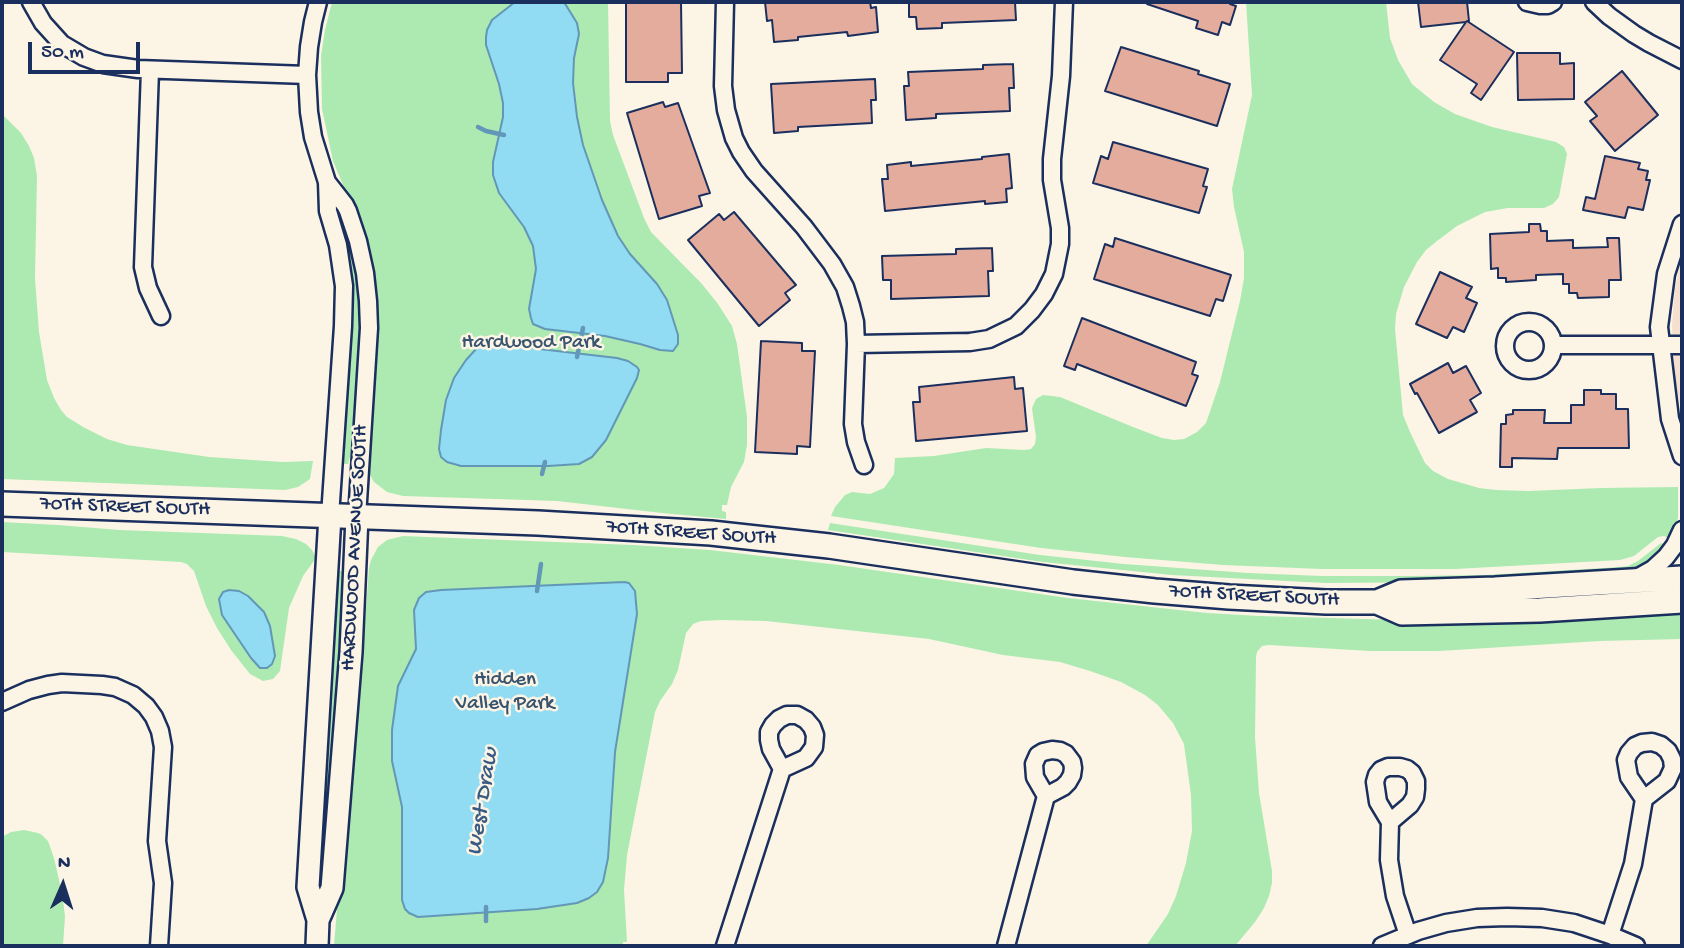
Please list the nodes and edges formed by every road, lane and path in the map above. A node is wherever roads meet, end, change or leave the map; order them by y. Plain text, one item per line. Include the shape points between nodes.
1 (31, 2) edge
2 (318, 2) edge
3 (725, 2) edge
4 (1064, 2) edge
5 (1527, 2) edge
6 (1553, 2) edge
7 (1594, 2) edge
8 (1682, 60) edge
9 (150, 70) junction
10 (307, 75) junction
11 (327, 182) junction
12 (1682, 224) edge
13 (161, 316) dead end
14 (856, 344) junction
15 (1660, 344) junction
16 (1553, 345) dead end
17 (1682, 345) edge
18 (1682, 456) edge
19 (864, 465) dead end
20 (2, 504) edge
21 (330, 516) junction
22 (357, 517) junction
23 (1682, 530) edge
24 (1682, 578) edge
25 (1629, 581) junction
26 (1676, 600) edge
27 (1377, 602) junction
28 (2, 702) edge
29 (782, 769) dead end
30 (1046, 796) dead end
31 (1644, 799) dead end
32 (1391, 822) dead end
33 (318, 920) junction
34 (1408, 935) junction
35 (1610, 935) junction
36 (159, 946) edge
37 (317, 946) edge
38 (725, 946) edge
39 (1006, 946) edge
40 (1382, 946) edge
41 (1636, 946) edge

1 - 9 street via 52,34 73,51 103,64
2 - 10 street, HARDWOOD AVENUE SOUTH
3 - 14 street via 723,86 734,138 754,171 836,270 851,306
4 - 14 street via 1052,159 1060,244 1044,294 1016,326 989,339
5 - 6 street
7 - 8 street via 1649,44
9 - 10 street
9 - 13 street via 143,267
10 - 11 street, HARDWOOD AVENUE SOUTH via 313,138
11 - 21 street, HARDWOOD AVENUE SOUTH via 328,211 344,286
11 - 22 street, HARDWOOD AVENUE SOUTH via 345,205 358,241 368,301
12 - 15 street via 1667,274
14 - 19 street via 853,424
15 - 16 street
15 - 17 street
15 - 18 street via 1670,419
20 - 21 main road, 70TH STREET SOUTH
21 - 22 main road, 70TH STREET SOUTH
21 - 33 street, HARDWOOD AVENUE SOUTH via 308,887
22 - 27 main road, 70TH STREET SOUTH via 711,533 1155,592
22 - 33 street, HARDWOOD AVENUE SOUTH via 332,888
23 - 25 street via 1658,565
24 - 25 main road, 70TH STREET SOUTH
25 - 27 main road, 70TH STREET SOUTH via 1401,592
26 - 27 main road, 70TH STREET SOUTH via 1530,610 1402,612
28 - 36 street via 62,683 115,687 146,706 159,727 163,747 157,835 163,883
29 - 38 street
30 - 39 street
31 - 35 street via 1633,864
32 - 34 street via 1390,873
33 - 37 street, HARDWOOD AVENUE SOUTH
34 - 35 street via 1465,920 1513,917 1558,920
34 - 40 street
35 - 41 street

